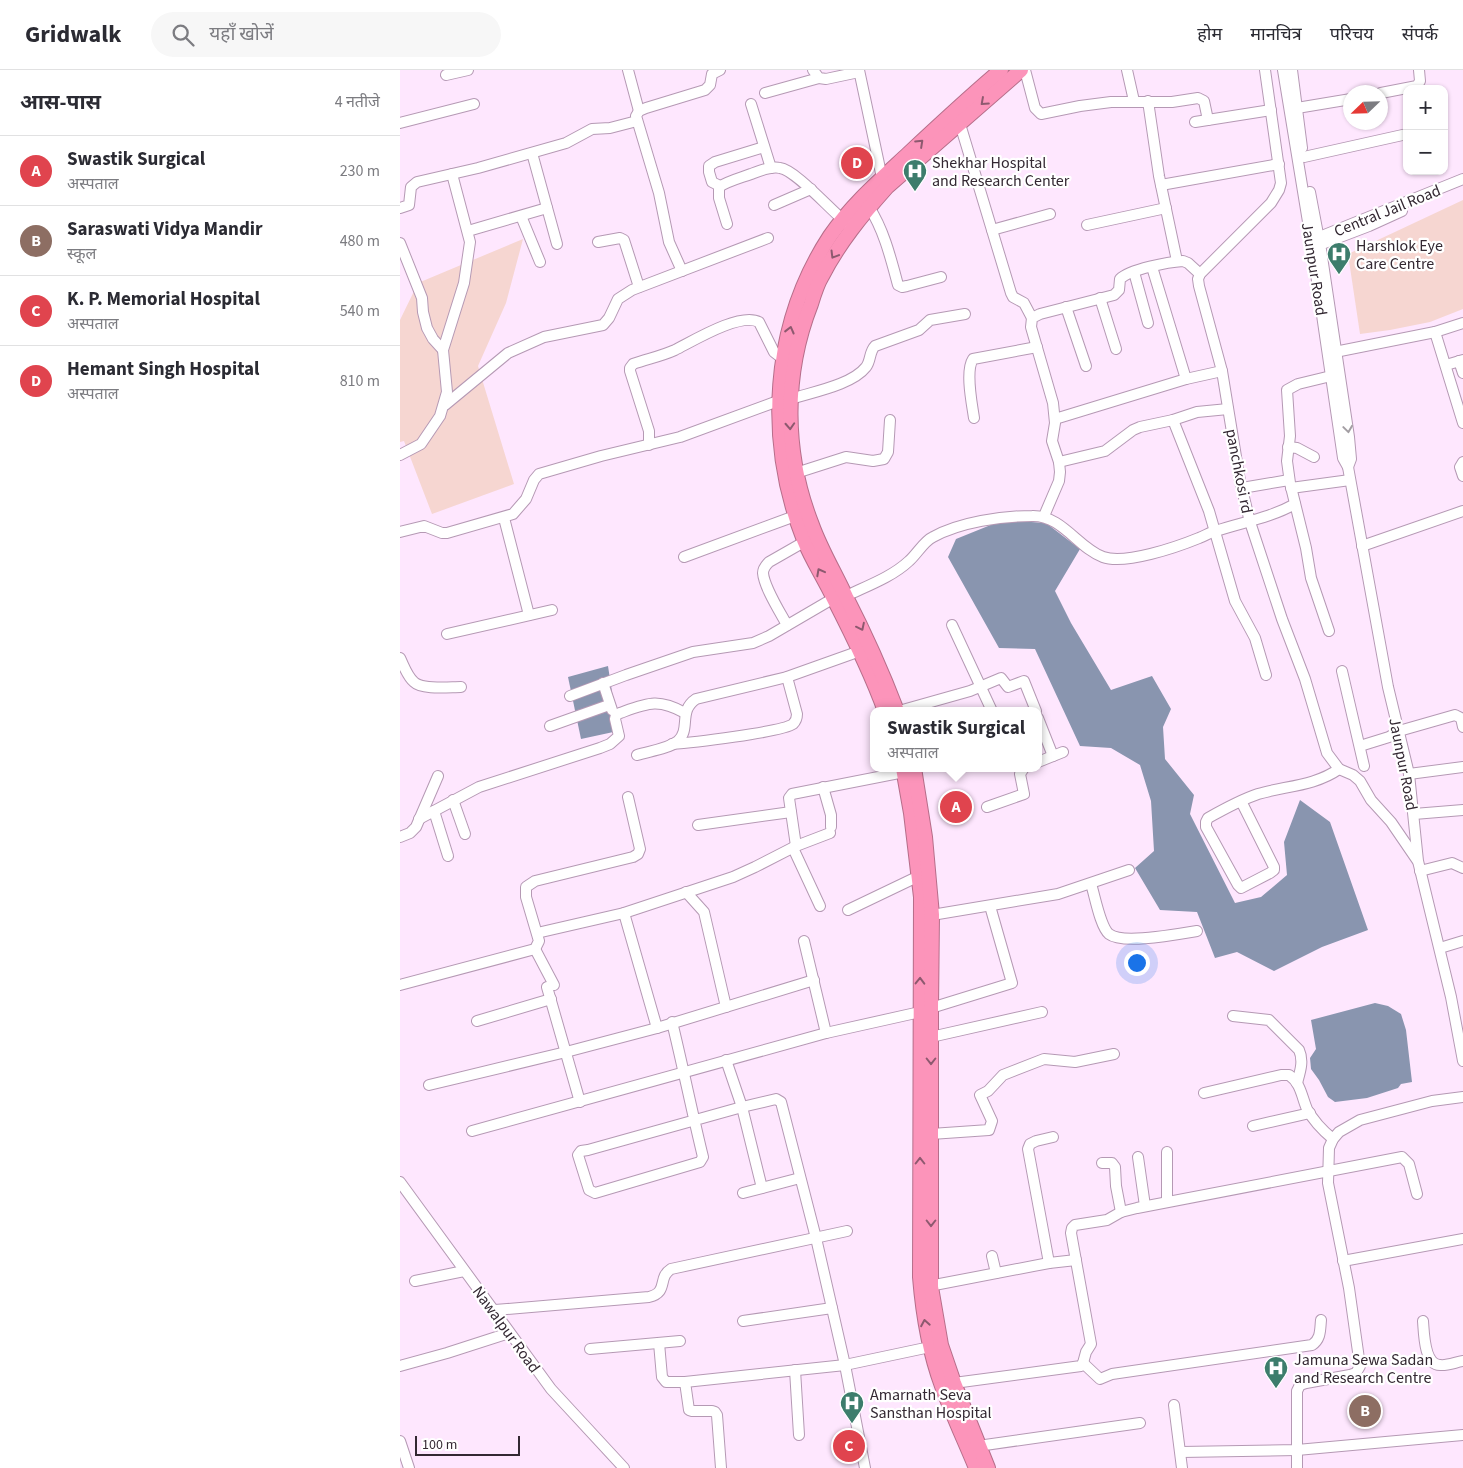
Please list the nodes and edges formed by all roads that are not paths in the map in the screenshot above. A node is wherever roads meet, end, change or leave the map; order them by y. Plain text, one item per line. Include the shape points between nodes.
1 (468, 70) edge
2 (628, 70) edge
3 (720, 70) edge
4 (1001, 70) edge
5 (1021, 70) edge
6 (1025, 70) edge
7 (1127, 70) edge
8 (1265, 70) edge
9 (1283, 70) edge
10 (1292, 70) edge
11 (1419, 70) edge
12 (859, 71) edge
13 (816, 74) edge
14 (446, 75) dead end
15 (1388, 91) edge
16 (766, 93) dead end
17 (1343, 100) edge
18 (1134, 101) junction
19 (1148, 101) junction
20 (474, 104) dead end
21 (751, 104) dead end
22 (1297, 108) junction
23 (1271, 110) junction
24 (638, 116) junction
25 (1208, 120) junction
26 (1194, 122) dead end
27 (400, 123) edge
28 (960, 124) junction
29 (1403, 135) edge
30 (764, 147) junction
31 (532, 153) junction
32 (1300, 156) junction
33 (1278, 161) junction
34 (772, 168) junction
35 (452, 174) junction
36 (882, 178) junction
37 (1463, 179) edge
38 (1161, 185) junction
39 (1463, 185) edge
40 (720, 186) junction
41 (811, 189) junction
42 (1439, 192) junction
43 (774, 205) dead end
44 (869, 207) junction
45 (400, 208) edge
46 (548, 208) junction
47 (1166, 208) junction
48 (1050, 214) dead end
49 (521, 216) junction
50 (727, 224) dead end
51 (847, 224) junction
52 (1087, 225) dead end
53 (992, 230) junction
54 (468, 231) junction
55 (768, 238) dead end
56 (598, 242) dead end
57 (1315, 242) junction
58 (400, 243) edge
59 (557, 244) dead end
60 (1177, 261) junction
61 (540, 262) dead end
62 (1152, 267) junction
63 (682, 271) junction
64 (1134, 272) junction
65 (1200, 274) junction
66 (941, 277) dead end
67 (639, 287) junction
68 (1100, 298) junction
69 (1066, 307) junction
70 (965, 314) dead end
71 (1032, 318) junction
72 (1148, 323) dead end
73 (1463, 323) edge
74 (1435, 332) junction
75 (1036, 347) junction
76 (1116, 349) dead end
77 (442, 350) junction
78 (1332, 353) junction
79 (783, 359) junction
80 (1461, 360) edge
81 (1446, 365) junction
82 (1086, 366) dead end
83 (1222, 371) junction
84 (1463, 373) edge
85 (1331, 376) junction
86 (1186, 379) junction
87 (784, 400) junction
88 (444, 405) junction
89 (1228, 409) junction
90 (974, 418) dead end
91 (1055, 419) junction
92 (890, 420) dead end
93 (1173, 420) junction
94 (1463, 423) edge
95 (649, 444) junction
96 (1288, 447) junction
97 (400, 455) edge
98 (1314, 457) dead end
99 (1059, 462) junction
100 (1463, 462) edge
101 (1348, 467) junction
102 (796, 473) junction
103 (1463, 476) edge
104 (1350, 480) junction
105 (1290, 484) junction
106 (1242, 488) junction
107 (1295, 504) junction
108 (1463, 511) edge
109 (795, 516) junction
110 (1044, 516) junction
111 (504, 518) junction
112 (1250, 522) junction
113 (1215, 531) junction
114 (400, 532) edge
115 (804, 542) junction
116 (1362, 546) junction
117 (684, 558) dead end
118 (840, 597) junction
119 (552, 610) dead end
120 (529, 616) junction
121 (787, 625) junction
122 (952, 625) dead end
123 (1329, 631) dead end
124 (447, 634) dead end
125 (860, 651) junction
126 (400, 658) edge
127 (1342, 671) dead end
128 (1266, 675) dead end
129 (787, 677) junction
130 (603, 683) junction
131 (461, 687) dead end
132 (980, 687) junction
133 (570, 696) dead end
134 (609, 705) junction
135 (883, 707) edge
136 (896, 707) edge
137 (912, 707) edge
138 (990, 707) edge
139 (1034, 707) edge
140 (685, 713) junction
141 (616, 715) junction
142 (1042, 725) edge
143 (550, 726) dead end
144 (1463, 727) edge
145 (1399, 731) junction
146 (672, 744) junction
147 (1360, 746) junction
148 (637, 755) dead end
149 (1042, 760) edge
150 (1364, 766) dead end
151 (1463, 767) edge
152 (1339, 769) junction
153 (893, 772) edge
154 (907, 772) edge
155 (908, 772) edge
156 (1021, 772) edge
157 (1409, 774) junction
158 (438, 776) dead end
159 (823, 787) junction
160 (628, 797) dead end
161 (453, 800) junction
162 (1241, 801) junction
163 (987, 806) dead end
164 (1463, 810) edge
165 (434, 811) junction
166 (791, 812) junction
167 (1414, 814) junction
168 (420, 819) junction
169 (698, 825) dead end
170 (465, 834) dead end
171 (400, 837) edge
172 (795, 847) junction
173 (448, 856) dead end
174 (1419, 866) junction
175 (1463, 868) edge
176 (1129, 870) dead end
177 (919, 876) junction
178 (1091, 884) junction
179 (686, 892) junction
180 (820, 906) dead end
181 (990, 906) junction
182 (848, 910) dead end
183 (624, 913) junction
184 (932, 915) junction
185 (1197, 931) dead end
186 (537, 933) junction
187 (804, 941) dead end
188 (1463, 941) edge
189 (1440, 948) junction
190 (535, 949) junction
191 (814, 980) junction
192 (400, 985) edge
193 (1463, 994) edge
194 (1452, 997) junction
195 (551, 1000) junction
196 (726, 1007) junction
197 (925, 1010) junction
198 (1042, 1012) dead end
199 (1233, 1016) dead end
200 (477, 1021) dead end
201 (672, 1022) junction
202 (657, 1028) junction
203 (826, 1032) junction
204 (931, 1037) junction
205 (566, 1052) junction
206 (1114, 1054) dead end
207 (726, 1060) junction
208 (1463, 1061) edge
209 (684, 1071) junction
210 (1297, 1083) junction
211 (429, 1085) dead end
212 (1204, 1093) dead end
213 (1463, 1097) edge
214 (580, 1102) junction
215 (742, 1107) junction
216 (1310, 1113) junction
217 (694, 1121) junction
218 (1253, 1126) dead end
219 (472, 1131) dead end
220 (931, 1134) junction
221 (1053, 1137) dead end
222 (1333, 1139) junction
223 (1167, 1152) dead end
224 (1138, 1157) dead end
225 (1102, 1163) dead end
226 (1329, 1170) junction
227 (800, 1178) junction
228 (400, 1182) edge
229 (762, 1188) junction
230 (743, 1193) dead end
231 (1417, 1194) dead end
232 (1168, 1202) junction
233 (1145, 1206) junction
234 (1121, 1212) junction
235 (848, 1230) dead end
236 (816, 1238) junction
237 (1463, 1239) edge
238 (992, 1256) dead end
239 (1076, 1260) junction
240 (1343, 1260) junction
241 (1048, 1263) junction
242 (464, 1271) junction
243 (996, 1273) junction
244 (415, 1281) dead end
245 (926, 1287) junction
246 (832, 1308) junction
247 (495, 1310) junction
248 (1321, 1320) dead end
249 (743, 1321) dead end
250 (1423, 1321) dead end
251 (509, 1333) junction
252 (680, 1341) dead end
253 (659, 1343) junction
254 (930, 1347) junction
255 (590, 1350) dead end
256 (1463, 1361) edge
257 (1084, 1363) junction
258 (845, 1365) junction
259 (400, 1366) edge
260 (795, 1370) junction
261 (685, 1382) junction
262 (954, 1383) junction
263 (1174, 1405) dead end
264 (1140, 1423) dead end
265 (1463, 1435) edge
266 (799, 1436) dead end
267 (400, 1441) edge
268 (978, 1446) junction
269 (1297, 1450) junction
270 (1181, 1452) junction
271 (409, 1468) edge
272 (624, 1468) edge
273 (721, 1468) edge
274 (865, 1468) edge
275 (976, 1468) edge
276 (988, 1468) edge
277 (1182, 1468) edge
278 (1297, 1468) edge

1 - 14 street
2 - 24 street
3 - 24 street via 712,74 710,85 705,90
36 -> 4 highway
5 -> 28 highway
6 - 18 street via 1036,108 1041,114 1080,106
7 - 18 street
8 - 23 street
9 - 32 street, Jaunpur Road
10 - 22 street, Jaunpur Road
11 - 15 street via 1417,86
12 - 13 street via 826,79
12 - 36 street
13 - 16 street
17 - 22 street
18 - 19 street
19 - 25 street via 1202,99
19 - 38 street
20 - 27 street
21 - 30 street
22 - 32 street, Jaunpur Road
23 - 25 street
23 - 33 street
24 - 31 street via 610,128 592,128 566,143
24 - 63 street via 669,242
25 - 26 street
28 - 44 highway via 887,187
28 - 53 street
29 - 32 street
30 - 34 street
30 - 40 street via 710,166 712,182
31 - 35 street
31 - 46 street
32 - 33 street
32 - 57 street, Jaunpur Road
33 - 38 street
33 - 65 street via 1281,183 1271,203
34 - 40 street
34 - 41 street via 788,171
35 - 45 street via 414,183 411,202
35 - 54 street
36 - 51 highway
37 - 42 street, Central Jail Road
38 - 47 street
39 - 42 street
40 - 50 street via 719,198
41 - 43 street
41 - 51 street
42 - 57 street, Central Jail Road
44 - 51 highway
44 - 66 street via 876,218 898,285 902,287
46 - 49 street
46 - 59 street
47 - 52 street
47 - 60 street
48 - 53 street
49 - 54 street
49 - 61 street
79 -> 51 highway via 794,313 808,275 831,235
51 -> 87 highway via 807,312
53 - 71 street via 1011,293 1024,303
54 - 77 street via 470,242 464,283
55 - 63 street
56 - 67 street via 624,240
57 - 78 street, Jaunpur Road
58 - 77 street via 422,298 427,328
60 - 62 street
60 - 65 street via 1188,263
62 - 64 street
62 - 86 street
63 - 67 street
64 - 68 street via 1120,279 1118,293
64 - 72 street
65 - 83 street, panchkosi rd via 1199,286
67 - 88 street via 618,299 603,325 544,337 508,353
68 - 69 street
68 - 76 street
69 - 71 street
69 - 82 street
70 - 87 street via 930,320 919,330 875,346 868,365 852,378
71 - 75 street
73 - 74 street
74 - 78 street
74 - 81 street
75 - 90 street via 973,359 970,369
75 - 91 street
77 - 88 street via 448,392
78 - 85 street, Jaunpur Road
78 -> 101 street, Jaunpur Road via 1349,437 1351,459
79 - 87 highway
79 - 95 street via 774,352 759,322 748,320 715,329 673,350 633,364 630,371 649,431
80 - 81 street
80 - 84 street
81 - 94 street
83 - 86 street
83 - 89 street, panchkosi rd
85 - 96 street via 1287,390
85 - 101 street, Jaunpur Road via 1343,458
86 - 91 street
87 - 95 street via 680,438
87 -> 102 highway
87 - 109 highway via 778,424 782,464
88 - 97 street via 421,444
89 - 93 street via 1191,413
89 - 106 street, panchkosi rd
91 - 99 street via 1052,441
92 - 102 street via 888,452 884,459 873,461 846,457
93 - 99 street via 1133,430 1105,451
93 - 113 street
95 - 111 street via 539,474 522,506
96 - 98 street
96 - 105 street
99 - 110 street via 1060,481
100 - 103 street via 1460,468
101 - 104 street, Jaunpur Road
102 - 118 highway via 812,526
104 - 105 street
104 - 116 street, Jaunpur Road
105 - 106 street
105 - 107 street
106 - 112 street, panchkosi rd
107 - 112 street via 1280,513
107 - 123 street via 1312,578
108 - 116 street
109 - 115 highway
109 - 117 street
110 - 113 street via 1095,553 1114,560 1166,549
110 - 118 street via 1001,518 942,532 931,537 908,562 883,578
111 - 114 street via 447,533 424,526
111 - 120 street
112 - 113 street
112 - 152 street, panchkosi rd via 1305,679 1327,753
113 - 128 street via 1235,601 1256,638
118 -> 115 highway
115 - 121 street via 769,562 763,572
116 - 145 street, Jaunpur Road
118 - 121 street
118 - 125 highway
118 -> 136 highway via 881,671
119 - 120 street
120 - 124 street
121 - 130 street via 753,643 693,652
122 - 132 street
125 - 129 street
125 - 135 highway
126 - 131 street via 416,685
127 - 147 street
129 - 140 street via 702,697 691,703
129 - 146 street via 797,714 793,724 698,743
130 - 133 street
130 - 134 street
132 - 137 street
132 - 138 street
132 - 139 street via 1001,678 1008,687 1024,681
134 - 141 street
134 - 143 street
140 - 141 street via 657,703
140 - 146 street via 684,731
141 - 161 street via 619,736 610,744 494,781
142 - 149 street via 1058,754
144 - 145 street via 1461,718 1455,715
145 - 147 street
145 - 157 street, Jaunpur Road
146 - 148 street
147 - 150 street
151 - 157 street
152 - 162 street via 1309,783 1257,794
152 - 174 street, panchkosi rd via 1360,781
153 - 159 street
154 - 177 highway
155 - 184 highway via 926,837
156 - 163 street via 1024,794
157 - 167 street, Jaunpur Road
158 - 168 street
159 - 166 street via 792,794 789,798
159 - 172 street via 831,830
160 - 186 street via 640,849 638,854 530,883 525,891
161 - 165 street
161 - 170 street
162 - 162 street via 1274,867 1270,873 1241,888 1206,822
164 - 167 street
165 - 168 street
165 - 173 street
166 - 169 street
166 - 172 street
167 - 174 street, Jaunpur Road
168 - 171 street via 410,833
172 - 179 street via 733,877
172 - 180 street
174 - 175 street via 1452,863
174 - 189 street, Jaunpur Road
176 - 178 street
177 - 182 street
197 -> 177 highway
178 - 181 street via 1058,894
178 - 185 street via 1104,926 1109,934 1118,938 1130,940
179 - 183 street
179 - 196 street via 704,912
181 - 184 street
181 - 197 street via 1012,984
183 - 186 street
183 - 202 street
184 - 197 highway
186 - 190 street via 539,941
187 - 191 street
188 - 189 street
189 - 194 street, Jaunpur Road
190 - 192 street
190 - 195 street via 550,986
191 - 196 street
191 - 203 street
193 - 194 street
194 - 208 street, Jaunpur Road
195 - 200 street
195 - 205 street
196 - 201 street
197 - 203 street
197 - 204 highway
245 -> 197 highway
198 - 204 street
199 - 210 street via 1265,1018 1280,1030 1302,1055
201 - 202 street
201 - 209 street
202 - 205 street
203 - 207 street
204 -> 220 highway
205 - 211 street
205 - 214 street
206 - 220 street via 1075,1062 1044,1059 1018,1068 1003,1075 980,1095 992,1122 989,1130
207 - 209 street
207 - 215 street
209 - 214 street
209 - 217 street
210 - 212 street via 1289,1075
210 - 216 street
213 - 222 street via 1360,1120
214 - 219 street
215 - 217 street
215 - 227 street via 776,1099 781,1102
215 - 229 street
216 - 218 street
216 - 222 street
217 - 217 street via 703,1157 700,1162 595,1193 589,1190 578,1155 581,1151
220 -> 245 highway
221 - 241 street via 1036,1141 1028,1149
222 - 226 street via 1329,1148
223 - 232 street
224 - 233 street
225 - 234 street via 1112,1163 1115,1167
226 - 231 street via 1402,1157 1409,1164
226 - 232 street
226 - 240 street via 1328,1183
227 - 229 street
227 - 236 street
228 - 242 street, Nawalpur Road
229 - 230 street
232 - 233 street
233 - 234 street
234 - 239 street via 1107,1220 1072,1228
235 - 236 street
236 - 246 street
236 - 247 street via 671,1269 664,1276 661,1290 649,1297
237 - 240 street
238 - 243 street
239 - 241 street
239 - 257 street via 1091,1344
240 - 269 street via 1360,1366 1350,1375 1300,1385 1297,1391
241 - 243 street
242 - 244 street
242 - 247 street, Nawalpur Road
243 - 245 street
254 -> 245 highway via 922,1303
245 - 262 highway
246 - 249 street
246 - 258 street
247 - 251 street, Nawalpur Road
248 - 257 street via 1320,1337 1312,1345 1112,1374 1100,1379
250 - 256 street via 1429,1359 1439,1366
251 - 259 street
251 - 272 street, Nawalpur Road via 551,1389
252 - 253 street
253 - 255 street
253 - 261 street via 663,1380
254 - 258 street
254 - 275 highway via 942,1387
257 - 262 street via 1081,1366
258 - 260 street
258 - 274 street
260 - 261 street
260 - 266 street
261 - 273 street via 689,1410 715,1412
262 - 268 highway
263 - 270 street
264 - 268 street
265 - 269 street
267 - 271 street
268 - 276 highway
269 - 270 street
269 - 278 street
270 - 277 street

